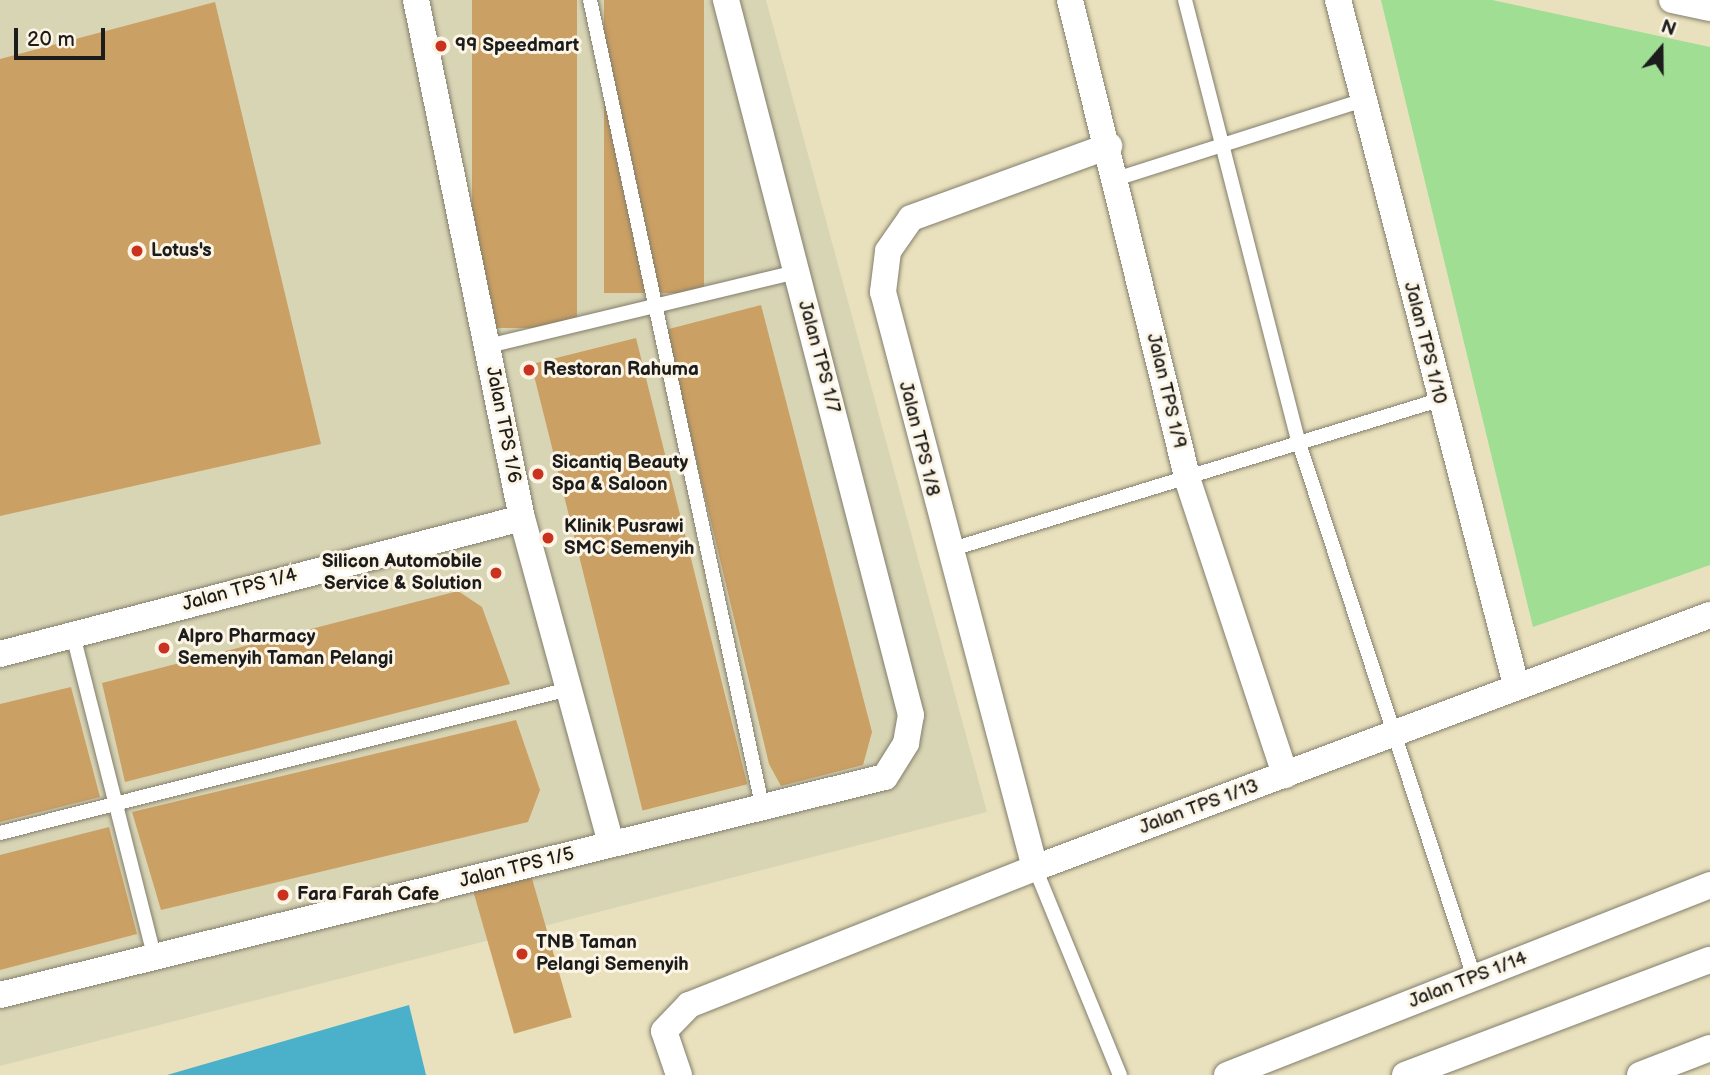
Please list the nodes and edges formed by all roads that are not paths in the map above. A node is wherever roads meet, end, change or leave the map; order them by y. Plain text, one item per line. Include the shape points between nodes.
1 (416, 0) edge
2 (590, 0) edge
3 (726, 0) edge
4 (1070, 0) edge
5 (1185, 0) edge
6 (1338, 0) edge
7 (1672, 0) edge
8 (1710, 8) edge
9 (1363, 100) junction
10 (1109, 146) junction
11 (1221, 146) junction
12 (1116, 179) junction
13 (797, 272) junction
14 (654, 309) junction
15 (488, 346) junction
16 (1439, 400) junction
17 (1299, 443) junction
18 (1187, 478) junction
19 (522, 518) junction
20 (946, 551) junction
21 (1710, 615) edge
22 (73, 635) junction
23 (0, 654) edge
24 (1516, 685) junction
25 (569, 689) junction
26 (911, 715) joint
27 (1395, 735) junction
28 (1285, 775) junction
29 (118, 804) junction
30 (763, 810) junction
31 (0, 834) edge
32 (611, 844) junction
33 (1035, 868) junction
34 (1710, 885) edge
35 (155, 958) junction
36 (1710, 960) edge
37 (1474, 977) junction
38 (0, 995) edge
39 (1710, 1048) edge
40 (679, 1075) edge
41 (1120, 1075) edge
42 (1227, 1075) edge
43 (1405, 1075) edge
44 (1640, 1075) edge

1 - 15 street, Jalan TPS 1/6
2 - 14 lane
3 - 13 street, Jalan TPS 1/7
4 - 10 street, Jalan TPS 1/9
5 - 11 lane
6 - 9 street, Jalan TPS 1/10
7 - 8 street
9 - 11 lane
9 - 16 street, Jalan TPS 1/10
10 - 12 street, Jalan TPS 1/9
10 - 20 street, Jalan TPS 1/8 via 911,218 888,251 883,292
11 - 12 lane
11 - 17 lane
12 - 18 street, Jalan TPS 1/9
13 - 14 lane
13 - 26 street, Jalan TPS 1/7
14 - 15 lane
14 - 30 lane
15 - 19 street, Jalan TPS 1/6
16 - 17 lane
16 - 24 street, Jalan TPS 1/10
17 - 18 lane
17 - 27 lane
18 - 20 lane
18 - 28 street, Jalan TPS 1/9
19 - 22 street, Jalan TPS 1/4
19 - 25 street, Jalan TPS 1/6
20 - 33 street, Jalan TPS 1/8
21 - 24 street, Jalan TPS 1/13
22 - 23 street, Jalan TPS 1/4
22 - 29 lane
24 - 27 street, Jalan TPS 1/13
25 - 29 lane
25 - 32 street, Jalan TPS 1/6
26 - 30 street, Jalan TPS 1/5 via 906,743 885,777
27 - 28 street, Jalan TPS 1/13
27 - 37 lane
28 - 33 street, Jalan TPS 1/13
29 - 31 lane
29 - 35 lane
30 - 32 street, Jalan TPS 1/5
32 - 35 street, Jalan TPS 1/5
33 - 40 street, Jalan TPS 1/13 via 689,1004 664,1031
33 - 41 lane
34 - 37 street, Jalan TPS 1/14
35 - 38 street, Jalan TPS 1/5
36 - 43 street
37 - 42 street, Jalan TPS 1/14
39 - 44 street

